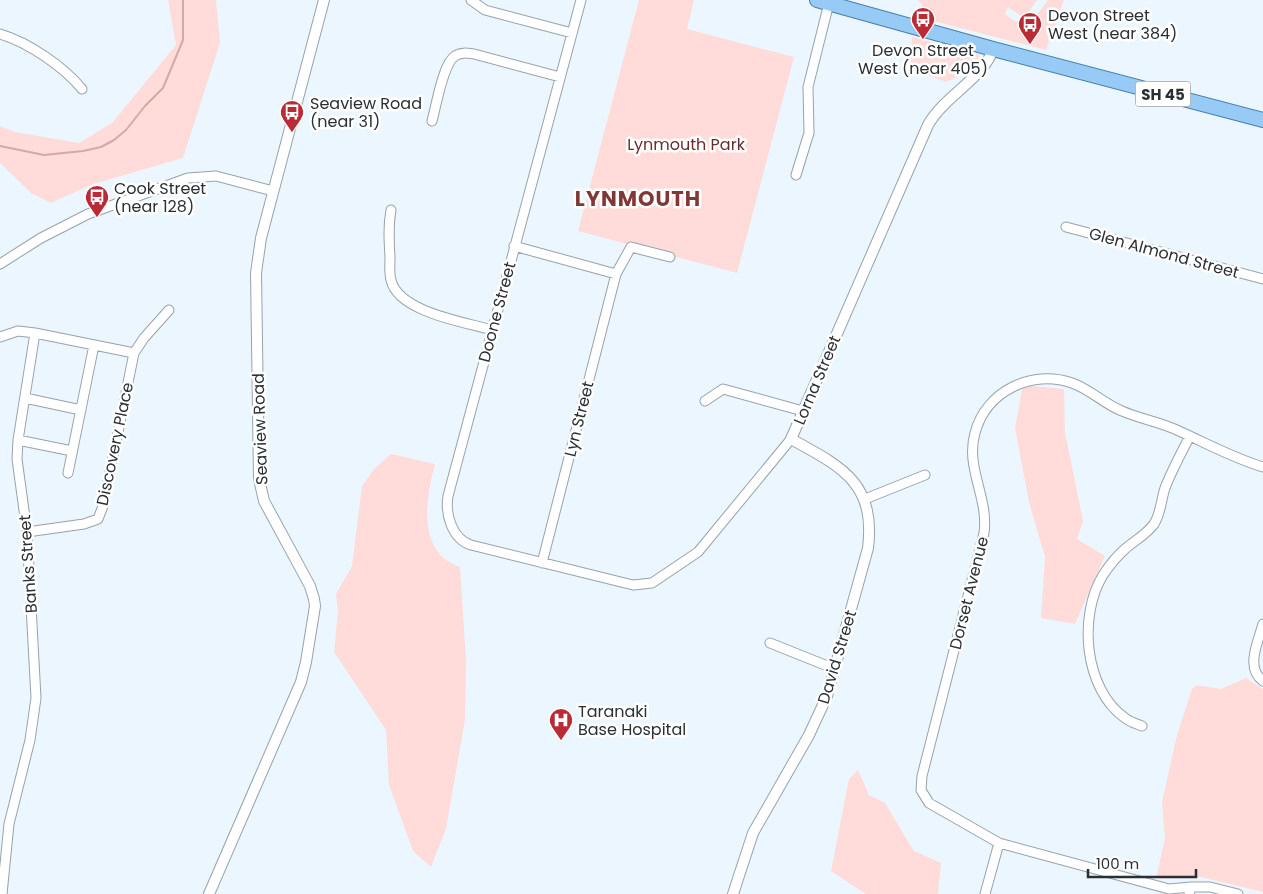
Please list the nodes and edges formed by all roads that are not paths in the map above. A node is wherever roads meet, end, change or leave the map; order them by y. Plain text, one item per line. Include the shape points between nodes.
1 (324, 0) edge
2 (471, 0) edge
3 (581, 0) edge
4 (823, 2) edge
5 (572, 33) junction
6 (0, 34) edge
7 (993, 49) junction
8 (560, 77) junction
9 (82, 89) dead end
10 (1263, 120) edge
11 (432, 121) dead end
12 (796, 175) dead end
13 (273, 192) junction
14 (391, 210) dead end
15 (1066, 227) dead end
16 (514, 246) junction
17 (670, 256) dead end
18 (0, 264) edge
19 (616, 274) junction
20 (1263, 279) edge
21 (169, 310) dead end
22 (492, 330) junction
23 (35, 333) junction
24 (0, 337) edge
25 (94, 345) junction
26 (134, 353) junction
27 (24, 398) junction
28 (705, 401) dead end
29 (80, 410) junction
30 (803, 411) junction
31 (1190, 436) junction
32 (791, 439) junction
33 (18, 440) junction
34 (72, 451) junction
35 (1263, 467) edge
36 (68, 473) dead end
37 (925, 475) dead end
38 (865, 499) junction
39 (28, 532) junction
40 (542, 563) junction
41 (1263, 624) edge
42 (770, 643) dead end
43 (835, 668) junction
44 (1263, 681) edge
45 (1142, 726) dead end
46 (0, 821) edge
47 (10, 824) junction
48 (999, 843) junction
49 (1190, 891) edge
50 (2, 894) edge
51 (210, 894) edge
52 (733, 894) edge
53 (985, 894) edge
54 (1238, 894) edge

1 - 13 street, Seaview Road
2 - 5 street via 485,10
3 - 5 street, Doone Street
4 - 7 main road, SH 45
4 - 12 street via 808,87 809,133
5 - 8 street, Doone Street
6 - 9 street via 23,43 71,75
7 - 10 main road, SH 45
7 - 30 street, Lorna Street via 985,65 940,106 928,124
8 - 11 street via 474,54 453,56
8 - 16 street, Doone Street
13 - 18 street via 216,176 188,178 81,218
13 - 51 street, Seaview Road via 256,273 259,479 264,501 310,586 314,606 301,682
14 - 22 street via 388,226 391,281 399,294 412,306
15 - 20 street, Glen Almond Street
16 - 19 street
16 - 22 street, Doone Street
17 - 19 street, Lyn Street via 631,246
19 - 40 street, Lyn Street
21 - 26 street, Discovery Place
22 - 40 street, Doone Street via 448,496 448,515 463,542
23 - 24 street via 18,331
23 - 25 street
23 - 27 street, Banks Street
25 - 26 street
25 - 29 street
26 - 39 street, Discovery Place via 98,519
27 - 29 street
27 - 33 street, Banks Street
28 - 30 street via 723,388
29 - 34 street
30 - 32 street, Lorna Street
31 - 35 street, Dorset Avenue via 1233,458
31 - 45 street via 1169,479 1154,524 1124,550 1103,575 1088,619 1088,645 1100,685 1125,718
31 - 48 street, Dorset Avenue via 1118,410 1073,383 1049,378 1009,388 989,406 979,421 973,441 972,462 985,509 984,533 920,790 929,803
32 - 38 street, David Street via 840,468
32 - 40 street, Lorna Street via 698,552 652,583 633,585
33 - 34 street
33 - 39 street, Banks Street via 17,459
34 - 36 street
37 - 38 street
38 - 43 street, David Street via 869,512 868,548
39 - 47 street, Banks Street via 36,698 30,740
41 - 44 street via 1254,661 1254,671
42 - 43 street
43 - 52 street, David Street via 818,717 750,839
46 - 47 street
47 - 50 street, Banks Street
48 - 49 street, Dorset Avenue via 1169,889
48 - 53 street
49 - 54 street, Dorset Avenue via 1210,887

